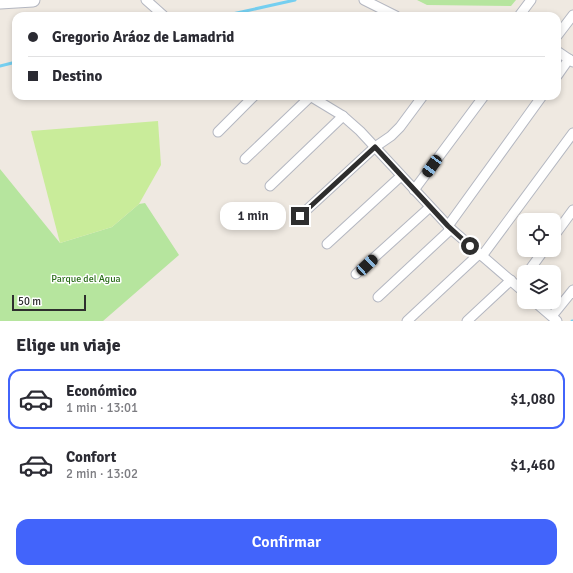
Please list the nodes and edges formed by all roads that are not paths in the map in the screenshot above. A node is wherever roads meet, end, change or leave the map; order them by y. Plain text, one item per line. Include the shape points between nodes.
1 (33, 0) edge
2 (146, 0) edge
3 (364, 0) edge
4 (531, 0) edge
5 (0, 2) edge
6 (160, 12) edge
7 (388, 12) edge
8 (522, 12) edge
9 (573, 15) edge
10 (561, 31) edge
11 (561, 54) edge
12 (571, 61) edge
13 (561, 72) edge
14 (250, 100) edge
15 (307, 100) edge
16 (318, 100) edge
17 (420, 100) edge
18 (481, 100) edge
19 (539, 100) edge
20 (344, 116) junction
21 (218, 132) dead end
22 (573, 133) edge
23 (375, 147) junction
24 (245, 159) dead end
25 (401, 176) junction
26 (270, 186) dead end
27 (414, 190) junction
28 (430, 206) junction
29 (573, 210) edge
30 (300, 216) dead end
31 (561, 226) edge
32 (450, 228) junction
33 (327, 244) dead end
34 (481, 255) junction
35 (356, 274) dead end
36 (517, 286) edge
37 (573, 290) edge
38 (378, 297) dead end
39 (543, 309) edge
40 (555, 319) edge
41 (406, 321) edge
42 (467, 321) edge

1 - 5 main road
2 - 6 street
3 - 7 street
4 - 8 street
9 - 10 street
11 - 12 street
12 - 13 street
14 - 21 street
15 - 24 street
16 - 20 street
17 - 23 street via 400,127
18 - 27 street
19 - 32 street
20 - 23 street
20 - 26 street
22 - 34 street
23 - 25 street
23 - 30 street
25 - 27 street
25 - 33 street
27 - 28 street
28 - 32 street
28 - 35 street
29 - 31 street
32 - 34 street
32 - 38 street
34 - 36 street
34 - 41 street
36 - 42 street
37 - 40 street
39 - 40 street

